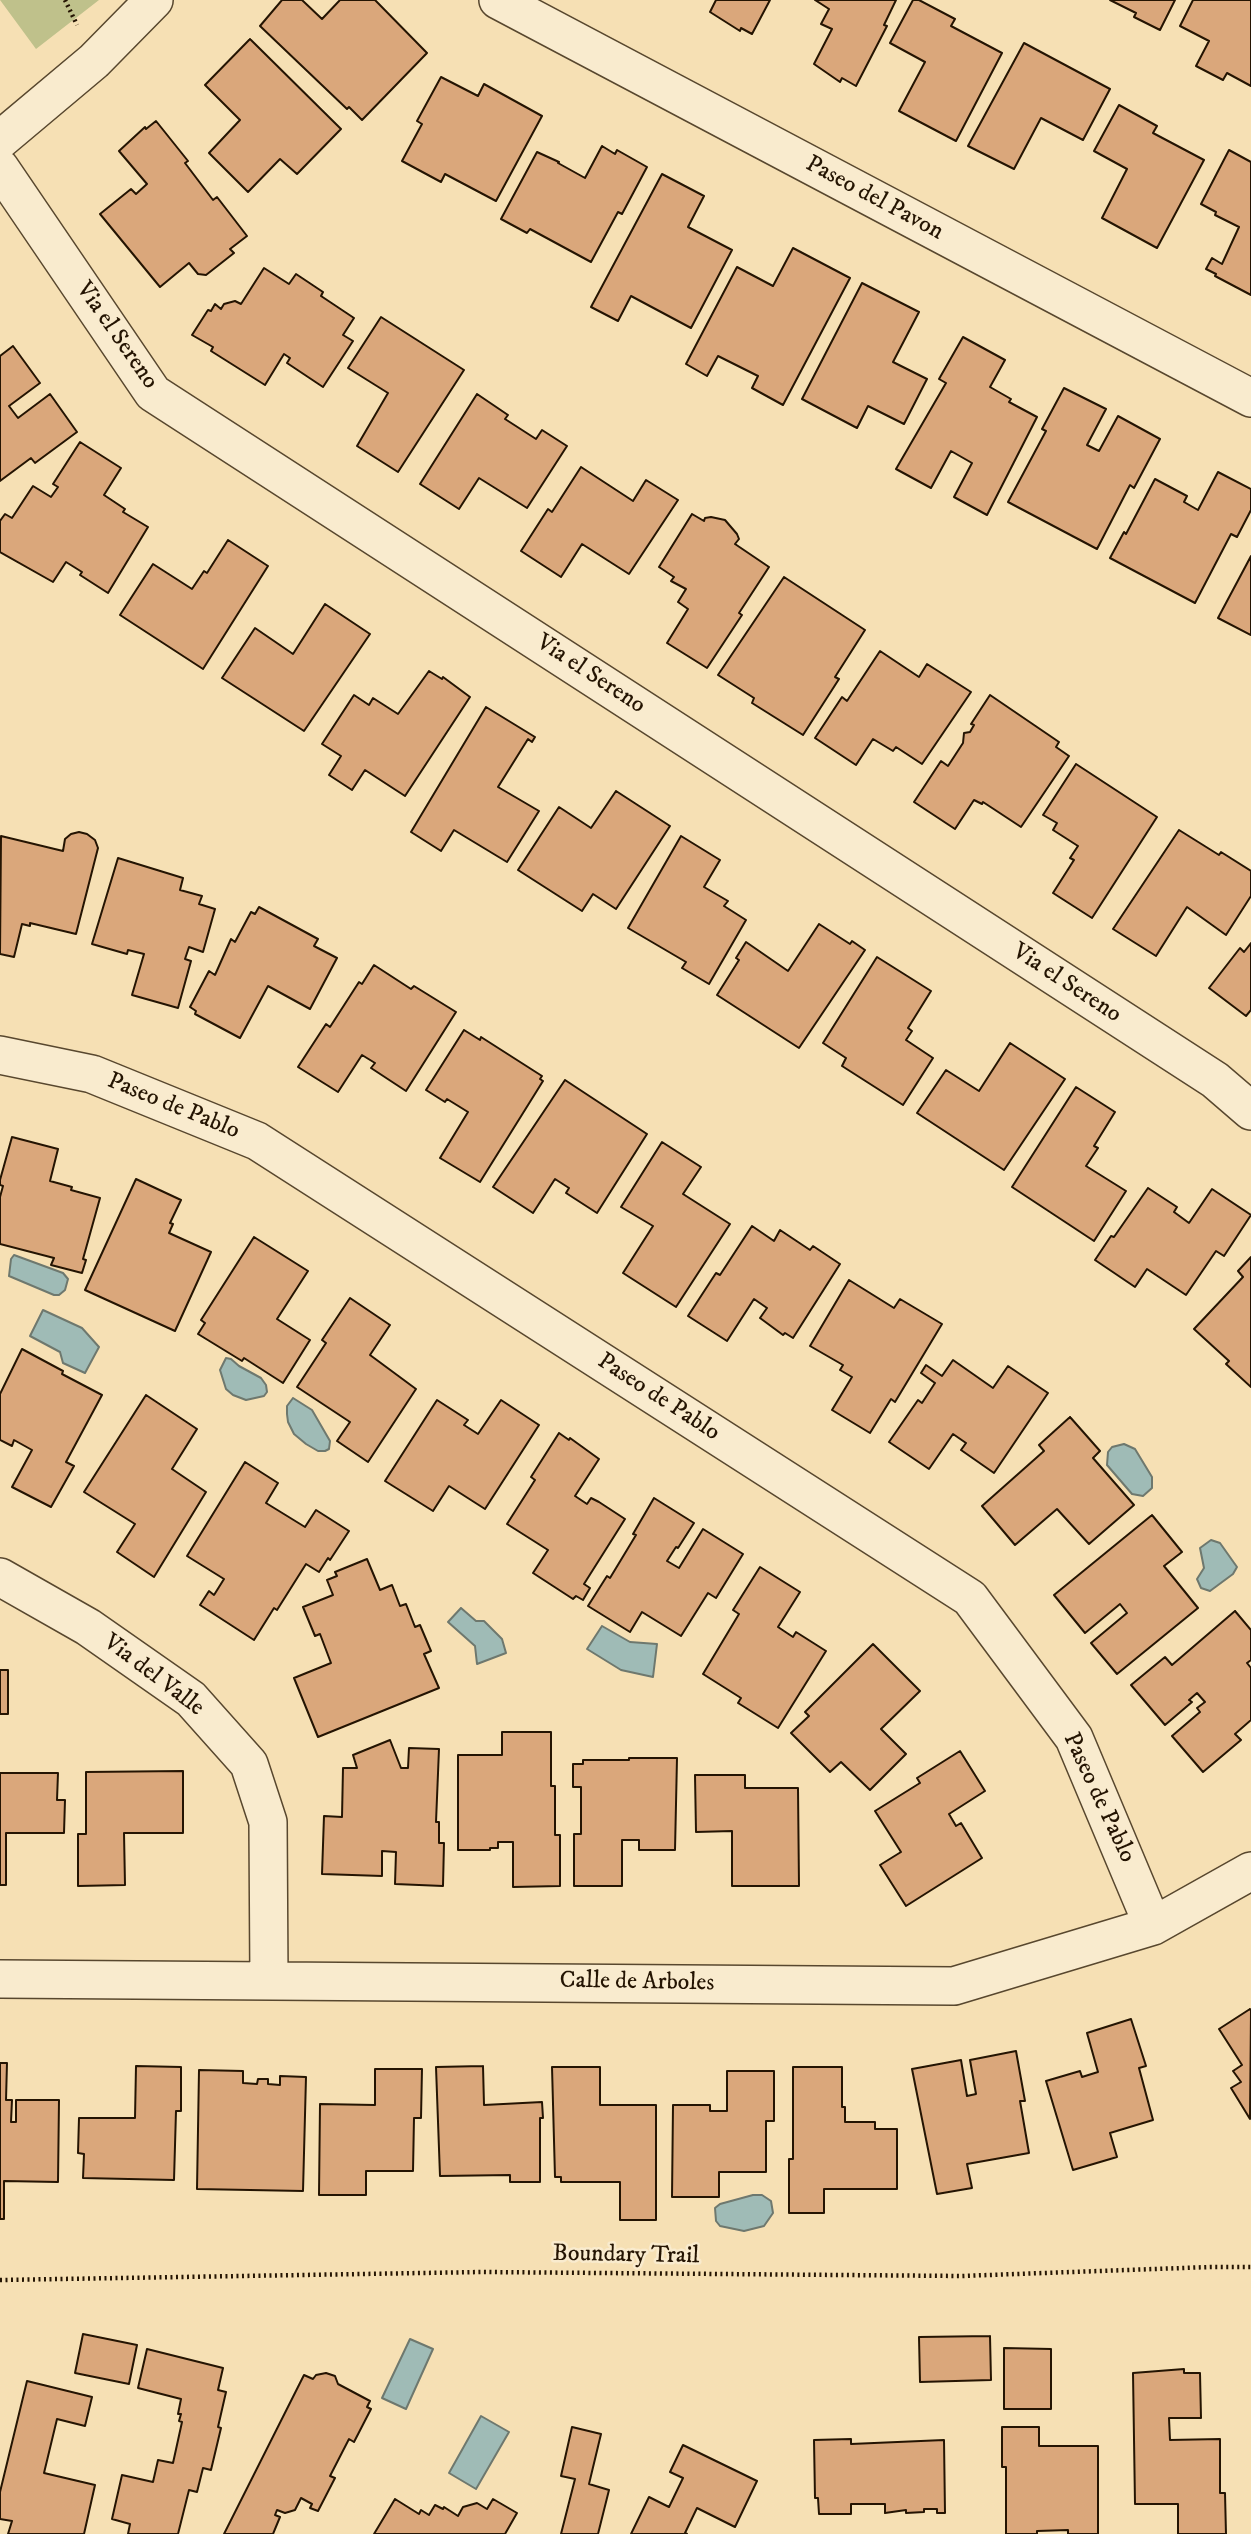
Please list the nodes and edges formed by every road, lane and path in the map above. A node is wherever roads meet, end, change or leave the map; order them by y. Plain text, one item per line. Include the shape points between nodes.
1 (154, 0) edge
2 (498, 0) edge
3 (0, 140) edge
4 (0, 168) edge
5 (1251, 398) edge
6 (0, 1055) edge
7 (1251, 1111) edge
8 (0, 1577) edge
9 (1251, 1871) edge
10 (1153, 1926) junction
11 (0, 1979) edge
12 (269, 1980) junction
13 (1251, 2267) edge
14 (0, 2280) edge

1 - 3 street via 94,61
2 - 5 street, Paseo del Pavon
4 - 7 street, Via el Sereno via 153,393 1215,1080
6 - 10 street, Paseo de Pablo via 92,1074 257,1141 970,1598 1074,1738
8 - 12 street, Via del Valle via 88,1627 191,1699 249,1764 268,1822
9 - 10 street, Calle de Arboles
10 - 12 street, Calle de Arboles via 954,1986
11 - 12 street, Calle de Arboles
13 - 14 path, Boundary Trail via 961,2277 482,2272

